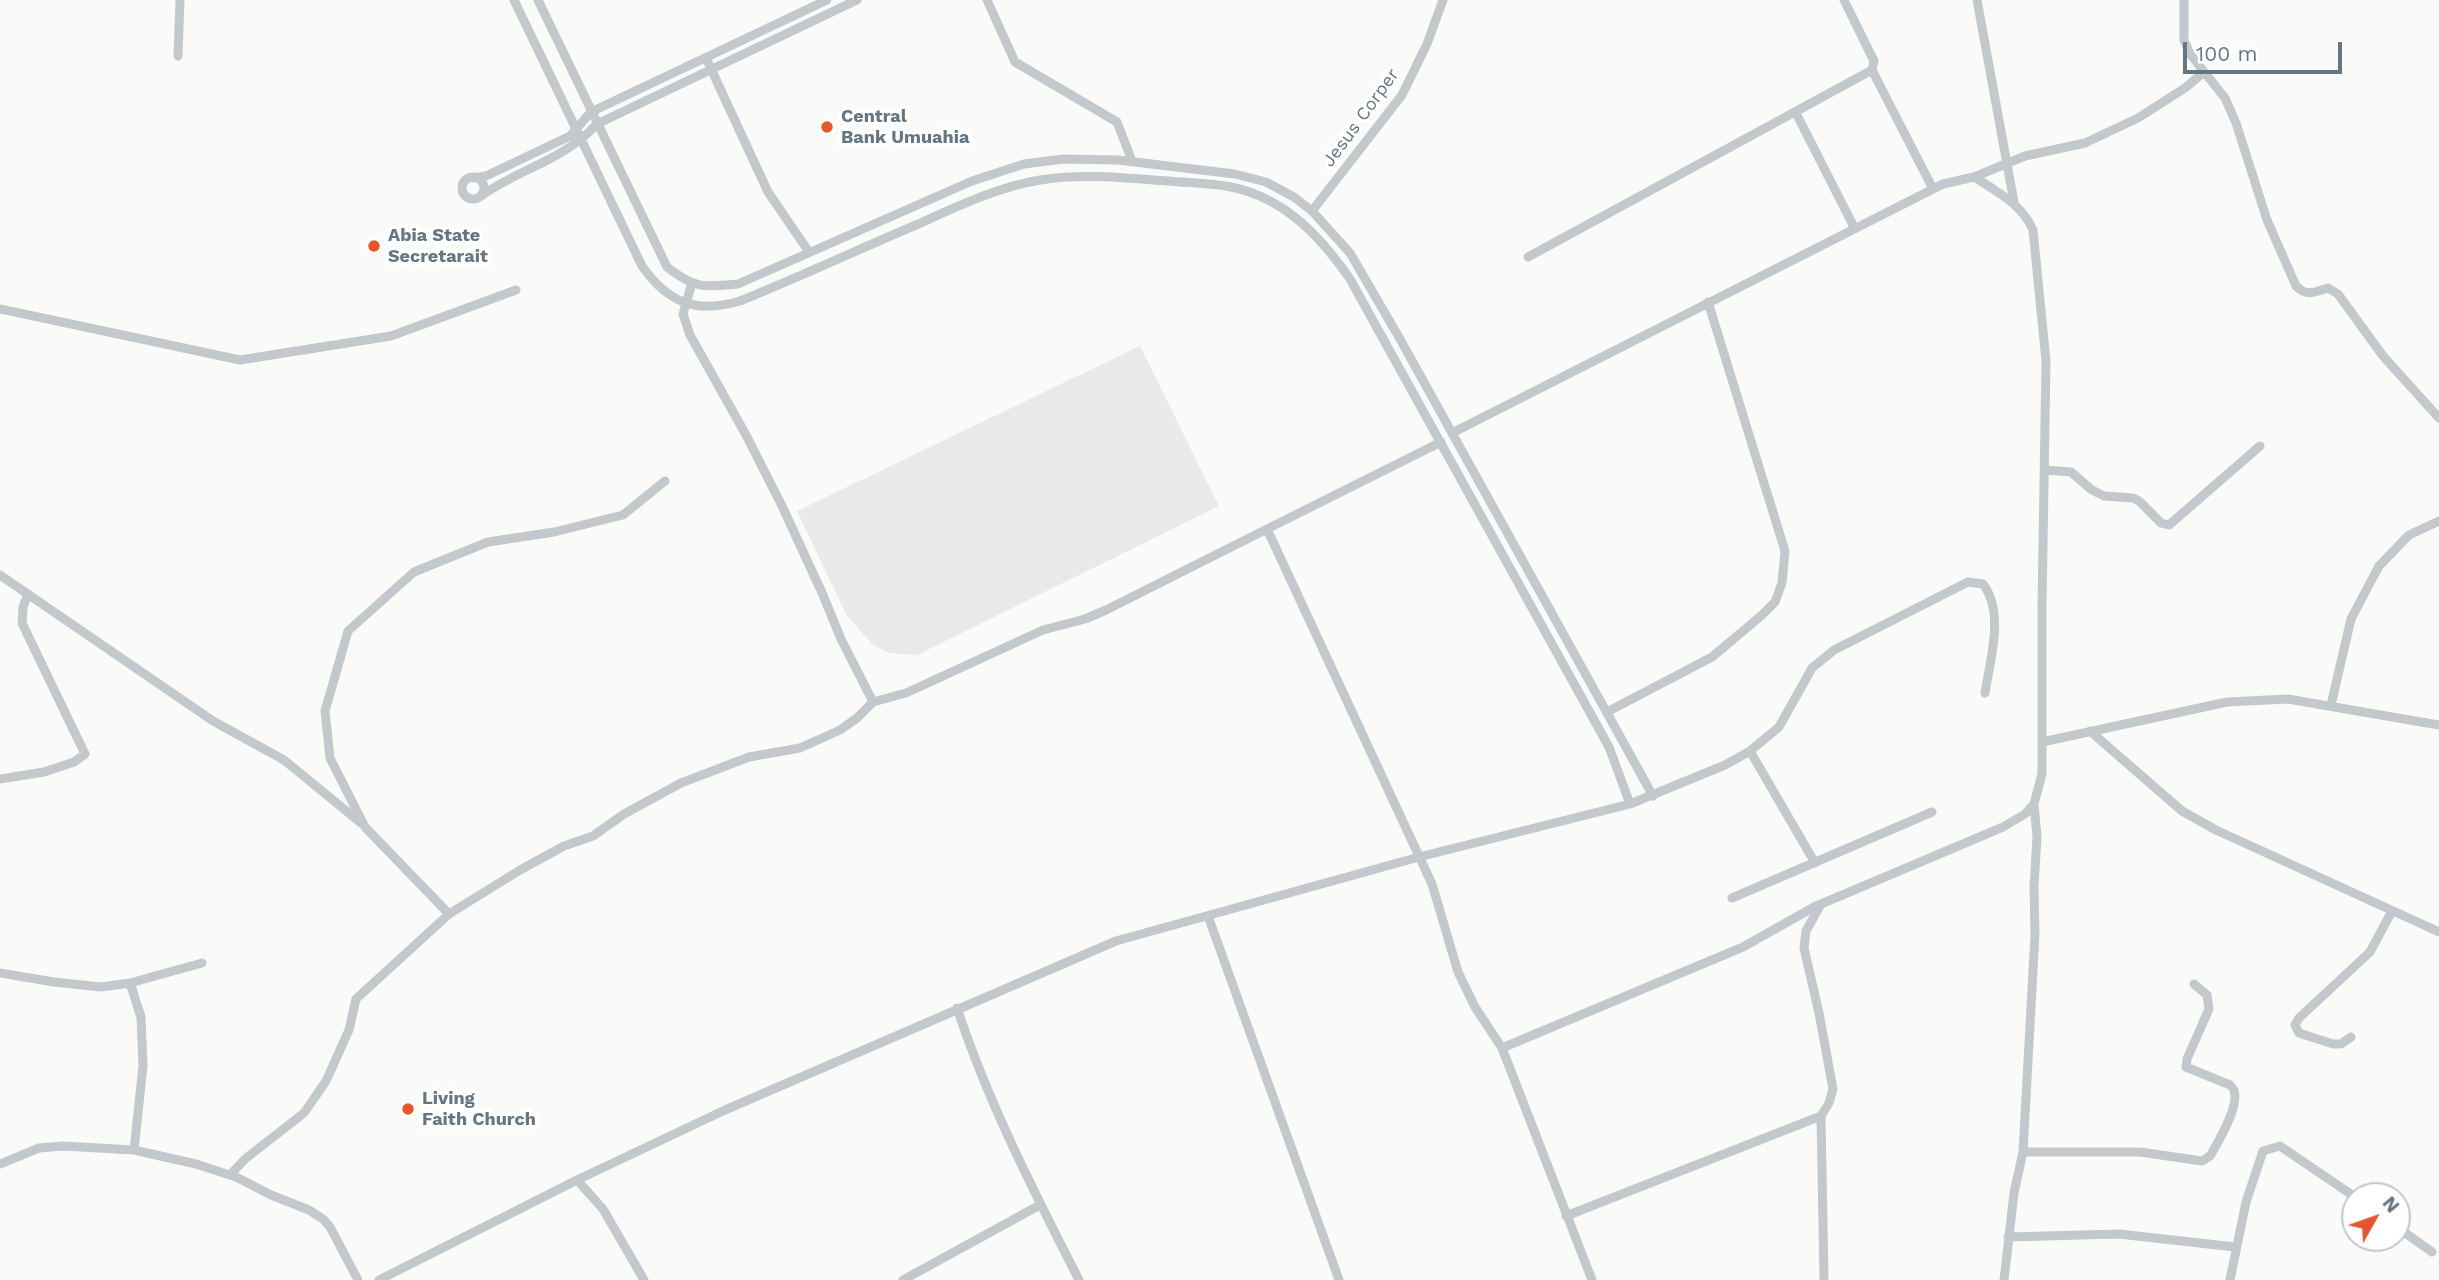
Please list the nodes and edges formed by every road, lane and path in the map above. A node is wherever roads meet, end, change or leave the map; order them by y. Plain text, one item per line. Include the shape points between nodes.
1 (180, 0) edge
2 (514, 0) edge
3 (538, 0) edge
4 (827, 0) edge
5 (857, 0) edge
6 (986, 0) edge
7 (1443, 0) edge
8 (1844, 0) edge
9 (2184, 0) edge
10 (1979, 1) edge
11 (177, 56) dead end
12 (706, 58) junction
13 (712, 69) junction
14 (1872, 70) junction
15 (2204, 72) junction
16 (591, 112) junction
17 (1796, 113) junction
18 (597, 124) junction
19 (576, 129) junction
20 (582, 141) junction
21 (1132, 161) junction
22 (2006, 164) junction
23 (473, 177) junction
24 (1974, 177) junction
25 (1933, 189) junction
26 (481, 196) junction
27 (2014, 202) junction
28 (1312, 211) junction
29 (1854, 227) junction
30 (809, 252) junction
31 (1528, 257) dead end
32 (692, 283) junction
33 (516, 290) dead end
34 (1708, 302) junction
35 (686, 303) junction
36 (0, 309) edge
37 (1396, 331) junction
38 (1383, 338) junction
39 (2439, 418) edge
40 (1452, 433) junction
41 (1441, 442) junction
42 (2260, 446) dead end
43 (2046, 470) junction
44 (665, 481) dead end
45 (2439, 521) edge
46 (1267, 529) junction
47 (0, 575) edge
48 (28, 594) junction
49 (1552, 613) junction
50 (1539, 620) junction
51 (1985, 693) dead end
52 (873, 702) junction
53 (2331, 705) junction
54 (1607, 712) junction
55 (2439, 724) edge
56 (2090, 731) junction
57 (2042, 742) junction
58 (1750, 751) junction
59 (0, 779) edge
60 (1653, 796) junction
61 (1630, 804) junction
62 (2034, 804) junction
63 (1932, 812) dead end
64 (365, 827) junction
65 (1419, 857) junction
66 (1815, 863) junction
67 (1732, 898) dead end
68 (1821, 904) junction
69 (2392, 911) junction
70 (449, 914) junction
71 (1208, 916) junction
72 (2439, 932) edge
73 (202, 963) dead end
74 (0, 973) edge
75 (130, 983) junction
76 (2194, 984) dead end
77 (957, 1008) junction
78 (2351, 1037) dead end
79 (1502, 1048) junction
80 (1821, 1116) junction
81 (134, 1150) junction
82 (2023, 1152) junction
83 (0, 1164) edge
84 (230, 1175) junction
85 (577, 1180) junction
86 (2341, 1188) edge
87 (1041, 1205) junction
88 (1566, 1216) junction
89 (2008, 1237) junction
90 (2411, 1237) edge
91 (2235, 1247) junction
92 (2432, 1252) dead end
93 (391, 1277) edge
94 (358, 1280) edge
95 (379, 1280) edge
96 (644, 1280) edge
97 (903, 1280) edge
98 (1079, 1280) edge
99 (1339, 1280) edge
100 (1592, 1280) edge
101 (1824, 1280) edge
102 (2004, 1280) edge
103 (2230, 1280) edge

1 - 11 street
2 - 19 street
3 - 16 street
4 - 12 street
5 - 13 street
6 - 21 street via 1015,62 1116,122
7 - 28 street, Jesus Corper via 1402,95
8 - 14 street via 1874,61
9 - 15 street via 2184,40
10 - 22 street
12 - 13 street
12 - 16 street
13 - 18 street
13 - 30 street via 768,192
14 - 17 street
14 - 25 street
15 - 22 street via 2138,118 2085,143
15 - 39 street via 2225,98 2267,220 2296,286 2307,294 2328,288 2338,294 2383,356
16 - 18 street
16 - 19 street
17 - 29 street
17 - 31 street
18 - 20 street
18 - 32 street via 667,267
19 - 20 street
19 - 23 street via 486,176
20 - 26 street
20 - 35 street via 642,266 656,286
21 - 28 street via 1266,182
21 - 30 street via 1063,159 1024,164 972,181
22 - 24 street
22 - 27 street
23 - 26 street via 484,185
23 - 26 street via 464,183 463,192 471,199
24 - 25 street
24 - 27 street
25 - 29 street
27 - 43 street via 2032,230 2046,361
28 - 37 street via 1350,253
29 - 34 street
30 - 32 street via 738,284 709,287
32 - 35 street
33 - 36 street via 391,336 240,360
34 - 40 street
34 - 54 street via 1784,551 1782,583 1775,602 1712,657
35 - 38 street via 719,307 740,301 1003,189 1073,176 1117,177 1232,187 1285,209 1335,257
35 - 52 street via 683,314 690,335 782,506
37 - 38 street
37 - 40 street
38 - 41 street
40 - 49 street
41 - 46 street
41 - 50 street
42 - 43 street via 2169,524 2161,523 2133,498 2105,496 2071,472
43 - 57 street
44 - 64 street via 623,515 488,542 414,572 348,631 325,711 330,758
45 - 53 street via 2409,535 2379,566 2351,619
46 - 52 street via 1106,610 1043,630 906,694
46 - 65 street
47 - 48 street
48 - 59 street via 22,624 85,754 44,772
48 - 64 street via 213,721 284,760
49 - 50 street
49 - 54 street
50 - 61 street via 1609,747
51 - 58 street via 1994,630 1990,594 1983,584 1968,582 1834,650 1812,668 1779,727
52 - 70 street via 839,730 800,748 749,757 681,783
53 - 55 street
53 - 56 street via 2288,699 2227,702
54 - 60 street
56 - 57 street
56 - 69 street via 2182,811
57 - 62 street via 2042,774
58 - 60 street
58 - 66 street
60 - 61 street
61 - 65 street
62 - 68 street via 2003,827
62 - 82 street via 2035,934
63 - 66 street
64 - 70 street
65 - 71 street
65 - 79 street via 1432,884 1458,972
66 - 67 street
68 - 79 street via 1743,947
68 - 80 street via 1806,931 1804,948 1833,1089
69 - 72 street
69 - 78 street via 2370,952 2295,1025 2299,1033 2333,1044
70 - 84 street via 356,999 349,1030 332,1068 304,1113
71 - 77 street via 1116,942
71 - 99 street
73 - 75 street
74 - 75 street via 101,987
75 - 81 street via 141,1017 143,1054
76 - 82 street via 2207,996 2209,1009 2186,1067 2230,1085 2237,1096 2210,1156 2202,1161 2140,1152
77 - 85 street
77 - 87 street via 972,1054
79 - 88 street
80 - 88 street
80 - 101 street
81 - 83 street via 39,1148
81 - 84 street
82 - 89 street
84 - 94 street via 323,1219
85 - 93 street
85 - 96 street via 603,1209
86 - 91 street via 2280,1146 2263,1151
87 - 97 street
87 - 98 street
88 - 100 street
89 - 91 street via 2119,1234
89 - 102 street
90 - 92 street
91 - 103 street
93 - 95 street

